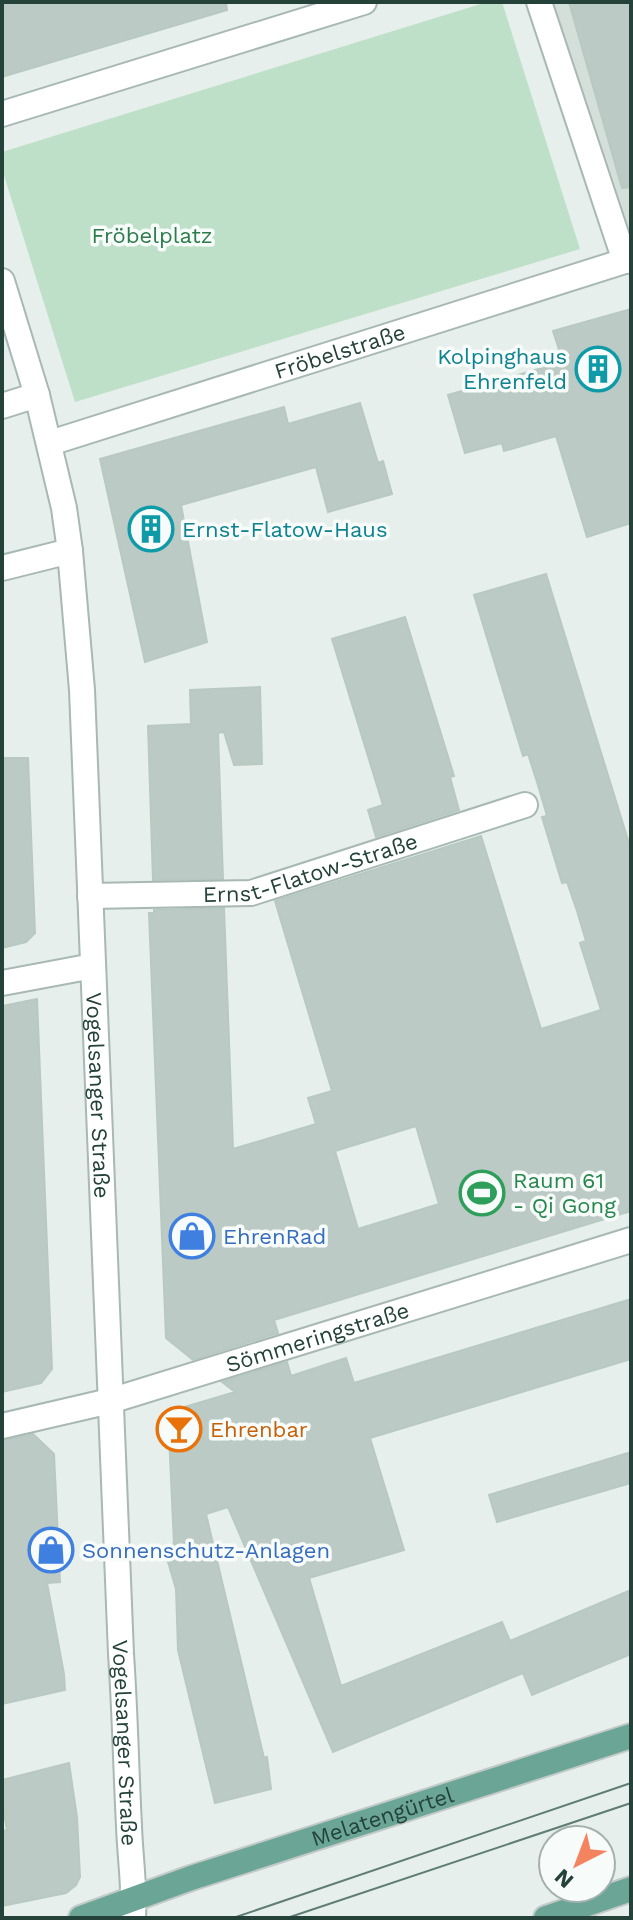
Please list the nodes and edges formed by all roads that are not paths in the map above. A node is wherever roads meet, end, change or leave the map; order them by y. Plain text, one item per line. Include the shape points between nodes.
1 (364, 2) edge
2 (539, 2) edge
3 (2, 114) edge
4 (628, 260) edge
5 (2, 281) edge
6 (37, 395) junction
7 (2, 406) edge
8 (50, 443) junction
9 (70, 551) junction
10 (2, 568) edge
11 (525, 805) dead end
12 (90, 896) junction
13 (93, 966) junction
14 (2, 983) edge
15 (631, 1240) edge
16 (110, 1401) junction
17 (2, 1426) edge
18 (631, 1736) edge
19 (631, 1889) edge
20 (134, 1909) edge
21 (81, 1918) edge
22 (546, 1918) edge

1 - 3 street
2 - 4 street
4 - 8 street, Fröbelstraße
5 - 6 street, Vogelsanger Straße
6 - 7 street
6 - 8 street, Vogelsanger Straße
8 - 9 street, Vogelsanger Straße
9 - 10 street
9 - 12 street, Vogelsanger Straße
11 - 12 street, Ernst-Flatow-Straße via 251,893
12 - 13 street, Vogelsanger Straße
13 - 14 street
13 - 16 street, Vogelsanger Straße
15 - 16 street, Sömmeringstraße
16 - 17 street, Sömmeringstraße
16 - 20 street, Vogelsanger Straße
18 - 20 main road, Melatengürtel via 191,1878
19 - 22 main road
20 - 21 main road, Melatengürtel

